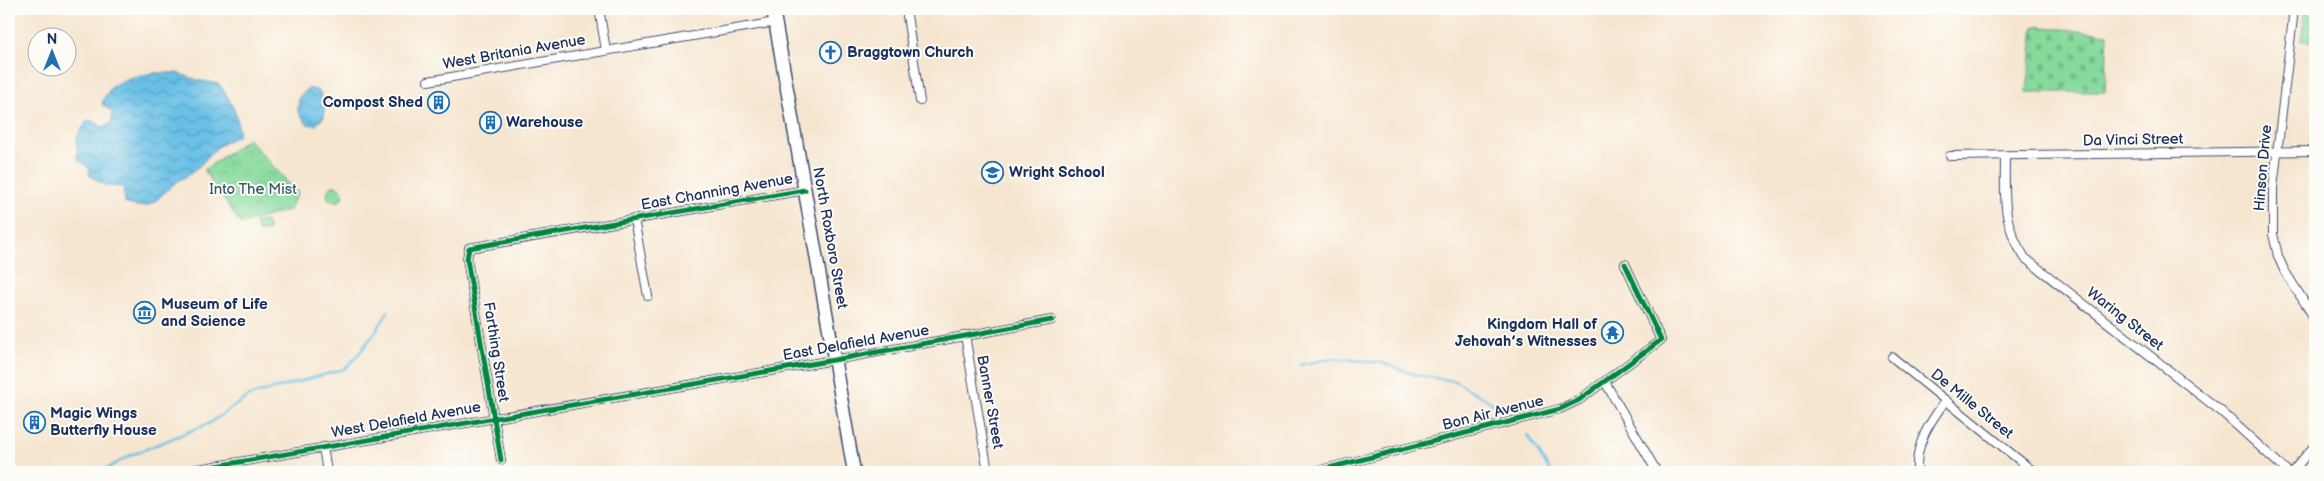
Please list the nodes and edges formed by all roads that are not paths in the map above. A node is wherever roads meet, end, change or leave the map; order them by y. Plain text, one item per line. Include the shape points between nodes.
1 (599, 9) edge
2 (773, 9) edge
3 (906, 9) edge
4 (2294, 9) edge
5 (776, 22) junction
6 (606, 50) junction
7 (428, 81) dead end
8 (920, 101) dead end
9 (2315, 151) edge
10 (2277, 152) junction
11 (1950, 156) dead end
12 (2005, 156) junction
13 (805, 190) junction
14 (634, 219) junction
15 (470, 248) joint
16 (1625, 264) dead end
17 (648, 296) dead end
18 (2315, 319) edge
19 (1052, 320) dead end
20 (965, 335) junction
21 (1892, 357) dead end
22 (834, 360) junction
23 (1605, 382) junction
24 (664, 389) joint
25 (1946, 400) junction
26 (494, 418) junction
27 (2315, 444) edge
28 (323, 447) junction
29 (501, 460) dead end
30 (181, 472) edge
31 (328, 472) edge
32 (854, 472) edge
33 (988, 472) edge
34 (1313, 472) edge
35 (1657, 472) edge
36 (1917, 472) edge
37 (2034, 472) edge
38 (2288, 472) edge
39 (2292, 472) edge

1 - 6 street
2 - 5 main road, North Roxboro Street
3 - 8 street
4 - 10 street, Hinson Drive
5 - 6 street, West Britania Avenue
5 - 13 main road, North Roxboro Street
6 - 7 street, West Britania Avenue
9 - 10 street, Da Vinci Street
10 - 12 street, Da Vinci Street
10 - 18 street, Hinson Drive via 2272,206 2275,248 2284,270
11 - 12 street, Da Vinci Street
12 - 38 street, Waring Street via 2007,222 2025,258 2222,412
13 - 14 street, East Channing Avenue
13 - 22 main road, North Roxboro Street
14 - 15 street, East Channing Avenue
14 - 17 street
15 - 26 street, Farthing Street via 467,259
16 - 23 street, Bon Air Avenue via 1661,340
19 - 20 street, East Delafield Avenue
20 - 22 street, East Delafield Avenue
20 - 33 street, Banner Street
21 - 25 street, De Mille Street
22 - 24 street, East Delafield Avenue
22 - 32 main road, North Roxboro Street
23 - 34 street, Bon Air Avenue via 1560,409
23 - 35 street
24 - 26 street, West Delafield Avenue
25 - 36 street via 1919,445
25 - 37 street, De Mille Street
26 - 28 street, West Delafield Avenue
26 - 29 street, Farthing Street
27 - 39 street
28 - 30 street, West Delafield Avenue
28 - 31 street

